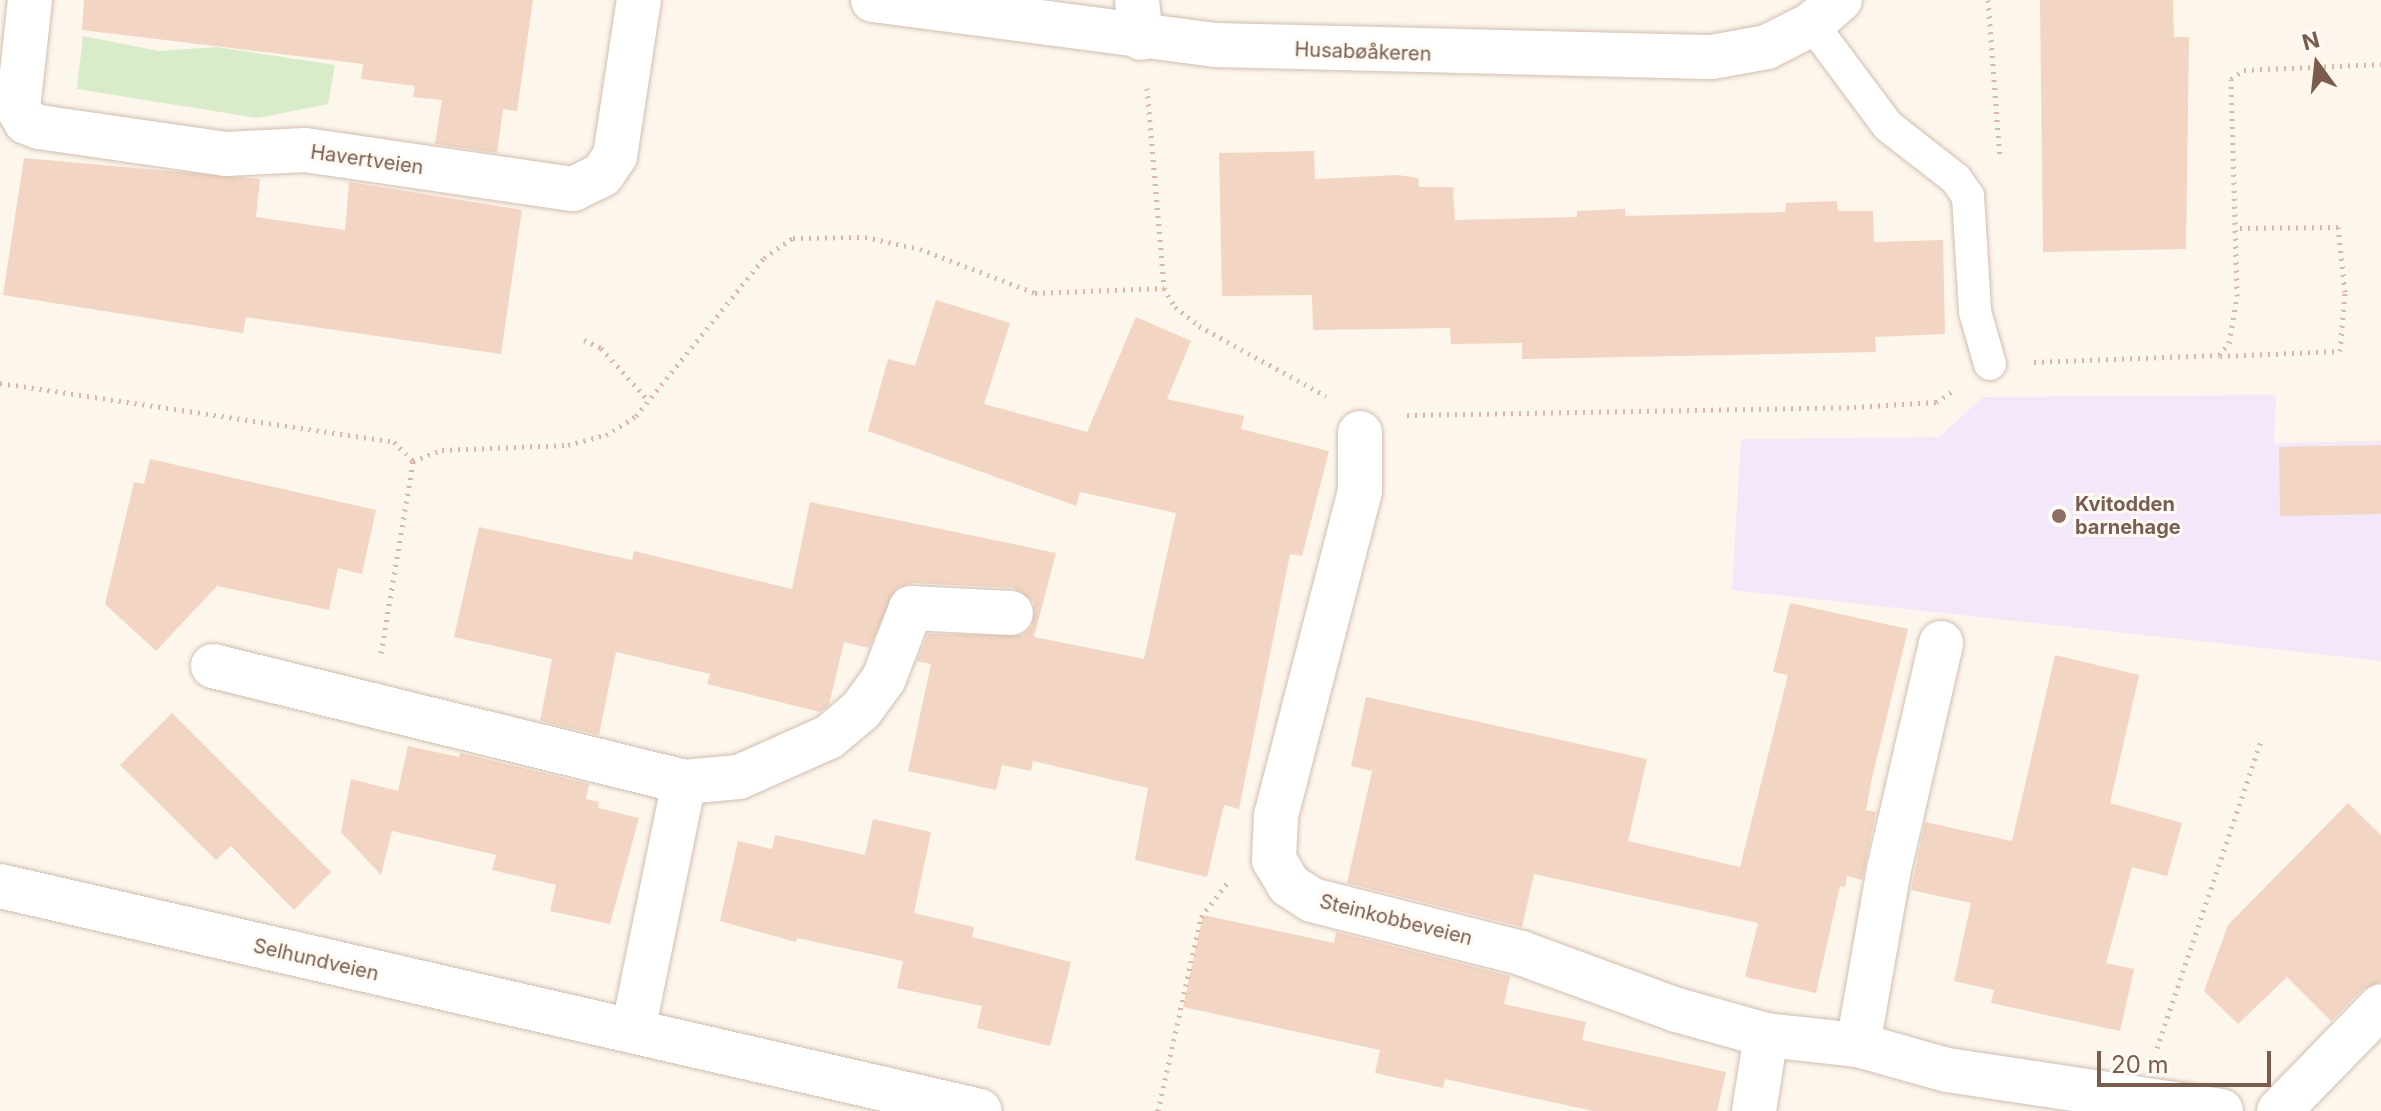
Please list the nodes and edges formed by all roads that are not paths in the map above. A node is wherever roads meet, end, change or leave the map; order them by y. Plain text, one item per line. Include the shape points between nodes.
1 (30, 0) edge
2 (639, 0) edge
3 (873, 0) edge
4 (1826, 12) edge
5 (1139, 19) edge
6 (1990, 364) road end
7 (1361, 422) road end
8 (1011, 613) dead end
9 (1941, 643) dead end
10 (213, 666) dead end
11 (684, 782) junction
12 (0, 886) edge
13 (2381, 1006) edge
14 (633, 1030) junction
15 (1766, 1035) junction
16 (1858, 1045) junction
17 (980, 1111) edge
18 (1754, 1111) edge
19 (2221, 1111) edge
20 (2279, 1111) edge

1 - 2 street, Havertveien via 18,108 26,122 39,127 226,154 305,150 573,189 602,175 615,156
3 - 5 street, Husabøåkeren
4 - 5 street, Husabøåkeren via 1767,47 1712,57 1310,50
4 - 6 lane via 1888,126 1956,179 1968,196 1975,312
7 - 15 street, Steinkobbeveien via 1360,491 1276,816 1274,860 1289,885 1312,900 1521,953 1677,1010
8 - 11 street via 911,608 884,678 861,710 829,737 739,777
9 - 16 street via 1889,869
10 - 11 street
11 - 14 street
12 - 14 street, Selhundveien
13 - 20 street
14 - 17 street, Selhundveien
15 - 16 street, Steinkobbeveien
15 - 18 street
16 - 19 street, Steinkobbeveien via 1947,1070

